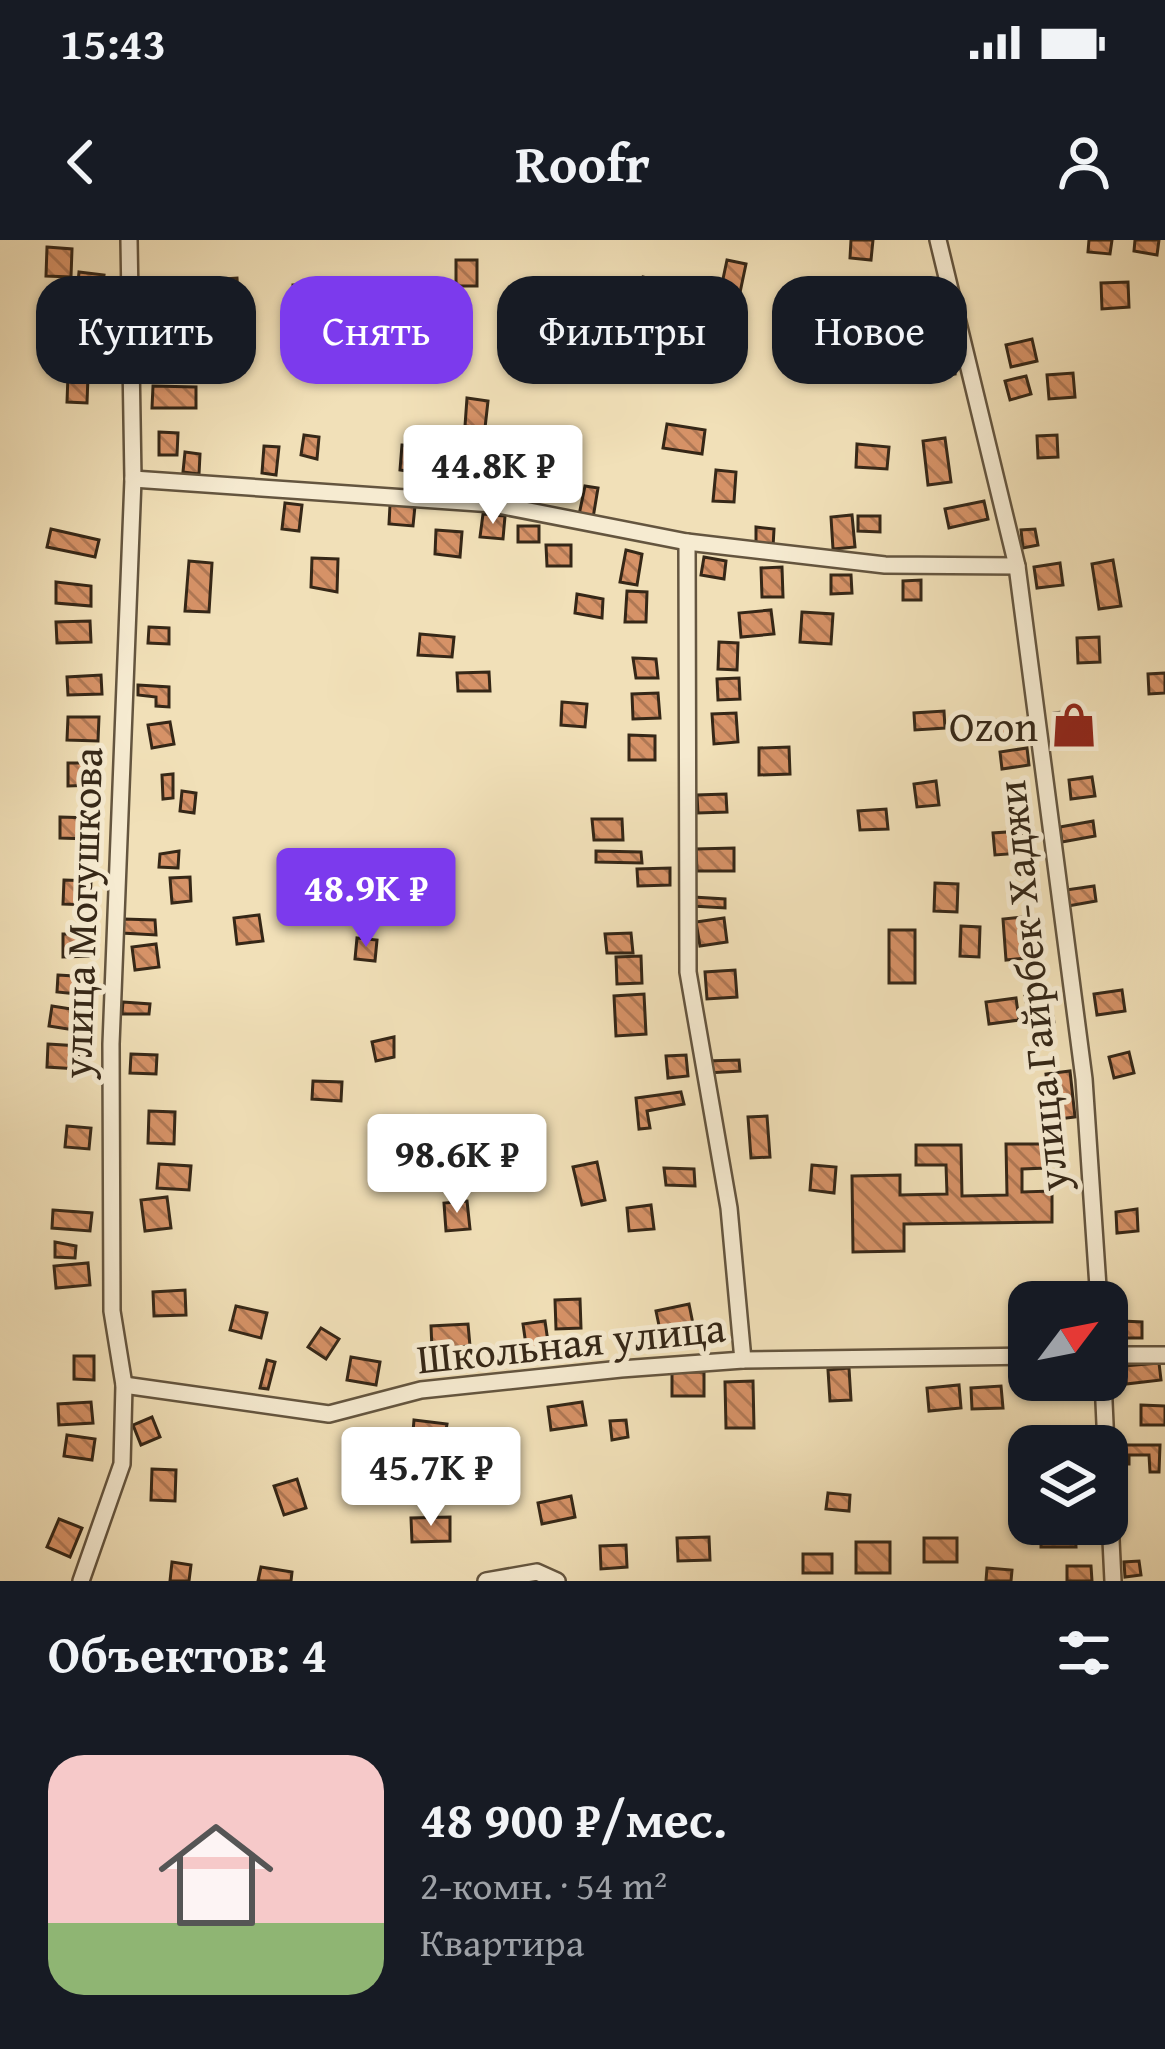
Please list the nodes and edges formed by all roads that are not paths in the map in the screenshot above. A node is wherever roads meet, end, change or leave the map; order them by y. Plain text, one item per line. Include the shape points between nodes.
1 (129, 240) edge
2 (938, 240) edge
3 (133, 479) junction
4 (687, 542) junction
5 (1017, 566) junction
6 (1098, 1281) edge
7 (1128, 1355) edge
8 (1165, 1355) edge
9 (1008, 1356) edge
10 (743, 1360) junction
11 (124, 1385) junction
12 (1111, 1545) edge
13 (81, 1581) edge
14 (486, 1581) edge
15 (557, 1581) edge
16 (1113, 1581) edge

1 - 3 street, улица Могушкова
2 - 5 street, улица Гайрбек-Хаджи
3 - 4 street via 493,504
3 - 11 street, улица Могушкова via 111,1045 112,1311
4 - 5 street via 885,565
4 - 10 street via 688,971 729,1208
5 - 6 street, улица Гайрбек-Хаджи via 1084,1079
7 - 8 street
9 - 10 street, Школьная улица
10 - 11 street, Школьная улица via 421,1390 329,1414
11 - 13 street, улица Могушкова via 122,1464
12 - 16 street
14 - 15 street via 537,1572

